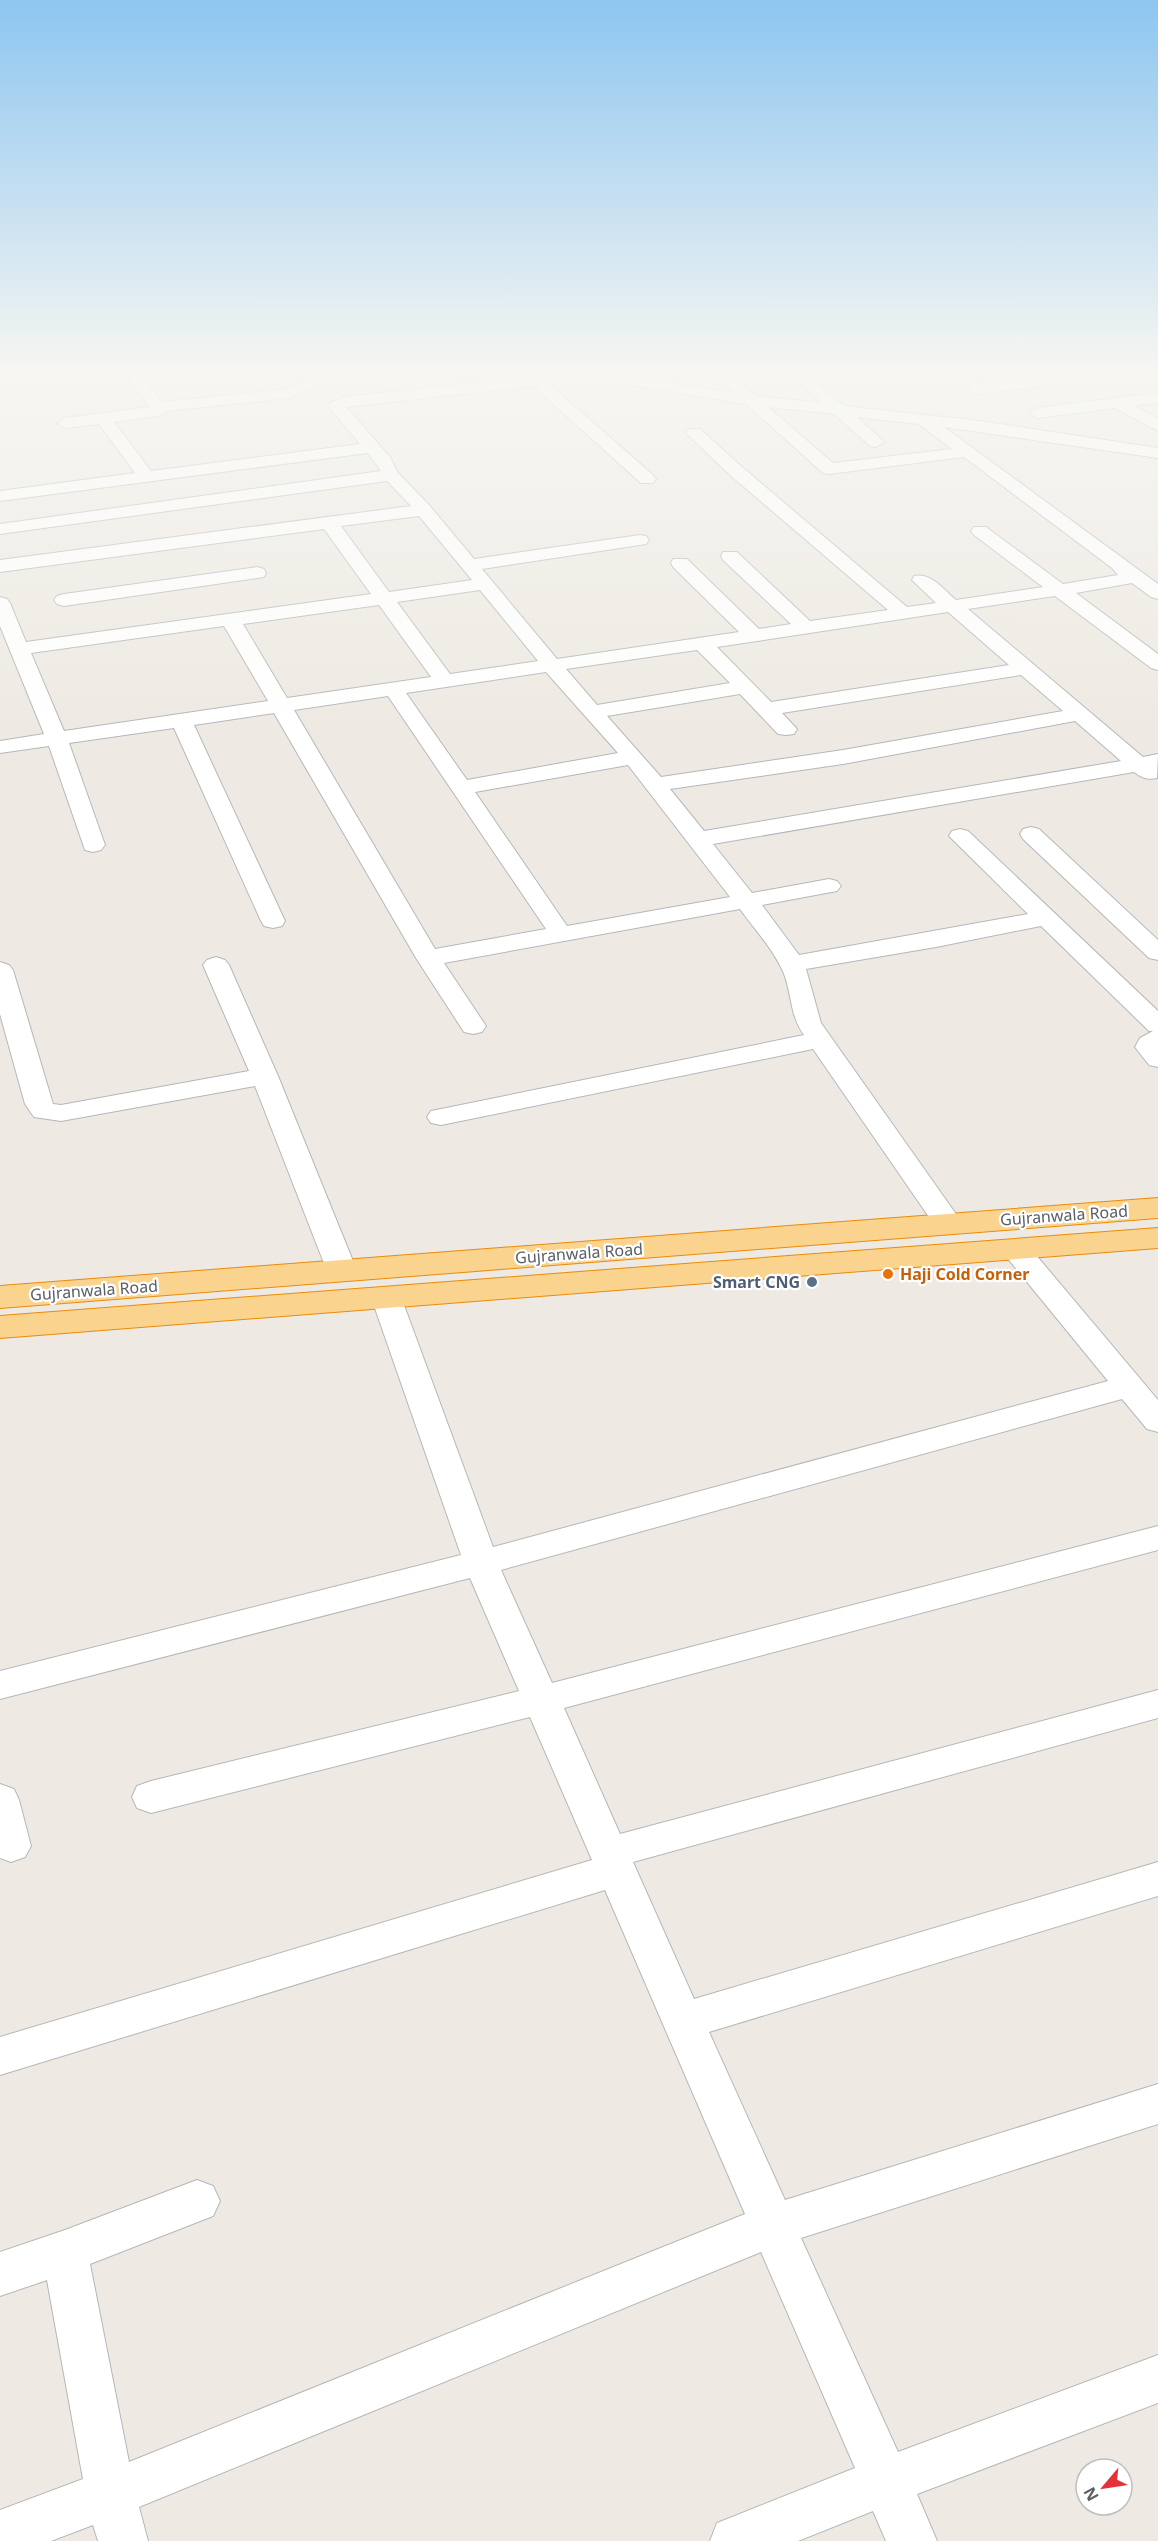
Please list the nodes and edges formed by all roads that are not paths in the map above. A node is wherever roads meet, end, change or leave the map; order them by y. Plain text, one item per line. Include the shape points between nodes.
1 (44, 490) edge
2 (285, 490) edge
3 (405, 490) edge
4 (758, 490) edge
5 (1018, 490) edge
6 (0, 496) edge
7 (424, 510) junction
8 (329, 522) junction
9 (0, 529) edge
10 (980, 531) dead end
11 (233, 535) junction
12 (640, 540) dead end
13 (730, 556) dead end
14 (680, 563) dead end
15 (469, 565) junction
16 (0, 566) edge
17 (1122, 566) junction
18 (257, 573) junction
19 (921, 580) dead end
20 (485, 584) junction
21 (1059, 590) junction
22 (1158, 593) edge
23 (384, 598) junction
24 (64, 600) dead end
25 (1, 606) edge
26 (952, 606) junction
27 (282, 612) junction
28 (903, 613) junction
29 (230, 619) junction
30 (805, 627) junction
31 (754, 635) junction
32 (701, 642) junction
33 (20, 649) junction
34 (1158, 664) edge
35 (552, 665) junction
36 (1026, 668) junction
37 (445, 682) junction
38 (745, 687) junction
39 (394, 690) junction
40 (282, 706) junction
41 (766, 709) junction
42 (591, 712) junction
43 (1079, 714) junction
44 (183, 721) junction
45 (786, 729) dead end
46 (57, 739) junction
47 (0, 747) edge
48 (634, 757) junction
49 (1148, 762) edge
50 (1158, 780) edge
51 (656, 784) junction
52 (461, 788) junction
53 (1031, 834) dead end
54 (960, 836) dead end
55 (699, 839) junction
56 (93, 845) dead end
57 (829, 886) dead end
58 (747, 901) junction
59 (1046, 918) junction
60 (273, 921) dead end
61 (561, 934) junction
62 (1158, 953) edge
63 (428, 958) junction
64 (792, 964) junction
65 (216, 965) dead end
66 (0, 970) edge
67 (1158, 1025) edge
68 (472, 1026) dead end
69 (1158, 1038) edge
70 (820, 1040) junction
71 (1158, 1059) edge
72 (265, 1076) junction
73 (441, 1117) dead end
74 (1158, 1208) edge
75 (948, 1224) junction
76 (1158, 1238) edge
77 (1015, 1249) junction
78 (342, 1271) junction
79 (386, 1297) junction
80 (0, 1298) edge
81 (0, 1327) edge
82 (1130, 1386) junction
83 (1158, 1421) edge
84 (1158, 1538) edge
85 (481, 1563) junction
86 (0, 1685) edge
87 (540, 1700) junction
88 (1158, 1704) edge
89 (151, 1797) dead end
90 (0, 1800) edge
91 (11, 1846) dead end
92 (612, 1861) junction
93 (1158, 1879) edge
94 (683, 2020) junction
95 (0, 2056) edge
96 (1158, 2104) edge
97 (197, 2200) dead end
98 (773, 2225) junction
99 (65, 2252) junction
100 (0, 2274) edge
101 (1158, 2379) edge
102 (885, 2481) junction
103 (110, 2494) junction
104 (0, 2535) edge
105 (123, 2541) edge
106 (735, 2541) edge
107 (912, 2541) edge

1 - 6 street
2 - 9 street
3 - 7 street
4 - 28 street
5 - 17 street
7 - 8 street
7 - 15 street
8 - 11 street
8 - 23 street
10 - 21 street
11 - 16 street
11 - 18 street
12 - 15 street
13 - 30 street
14 - 31 street
15 - 20 street
17 - 21 street via 1130,577 1125,580
17 - 22 street
18 - 24 street
18 - 27 street
19 - 26 street
20 - 23 street
20 - 35 street
21 - 26 street
21 - 34 street
23 - 27 street
23 - 37 street
25 - 33 street
26 - 28 street
26 - 36 street
27 - 29 street
28 - 30 street
29 - 33 street
29 - 40 street
30 - 31 street
31 - 32 street
32 - 35 street
32 - 38 street
33 - 46 street
35 - 37 street
35 - 42 street
36 - 41 street
36 - 43 street
37 - 39 street
38 - 41 street
38 - 42 street
39 - 40 street
39 - 52 street
40 - 44 street
40 - 63 street
41 - 45 street
42 - 48 street
43 - 49 street
43 - 51 street via 843,757
44 - 46 street
44 - 60 street
46 - 47 street
46 - 56 street
48 - 51 street
48 - 52 street
49 - 50 street
49 - 55 street
51 - 55 street
52 - 61 street
53 - 62 street
54 - 59 street
55 - 58 street
57 - 58 street
58 - 61 street
58 - 64 street
59 - 64 street
59 - 67 street
61 - 63 street
63 - 68 street
64 - 70 street via 808,1023
65 - 72 street
66 - 72 street via 44,1111 61,1113
69 - 71 street via 1148,1047
70 - 73 street
70 - 75 street
72 - 78 street
74 - 75 highway, Gujranwala Road
75 - 78 highway, Gujranwala Road
76 - 77 highway, Gujranwala Road
77 - 79 highway, Gujranwala Road
77 - 82 street
78 - 80 highway, Gujranwala Road
79 - 81 highway, Gujranwala Road
79 - 85 street
82 - 83 street
82 - 85 street
84 - 87 street
85 - 86 street
85 - 87 street
87 - 89 street
87 - 92 street
88 - 92 street
90 - 91 street
92 - 94 street
92 - 95 street
93 - 94 street
94 - 98 street
96 - 98 street
97 - 99 street
98 - 102 street
98 - 103 street
99 - 100 street
99 - 103 street
101 - 102 street
102 - 106 street
102 - 107 street
103 - 104 street
103 - 105 street

